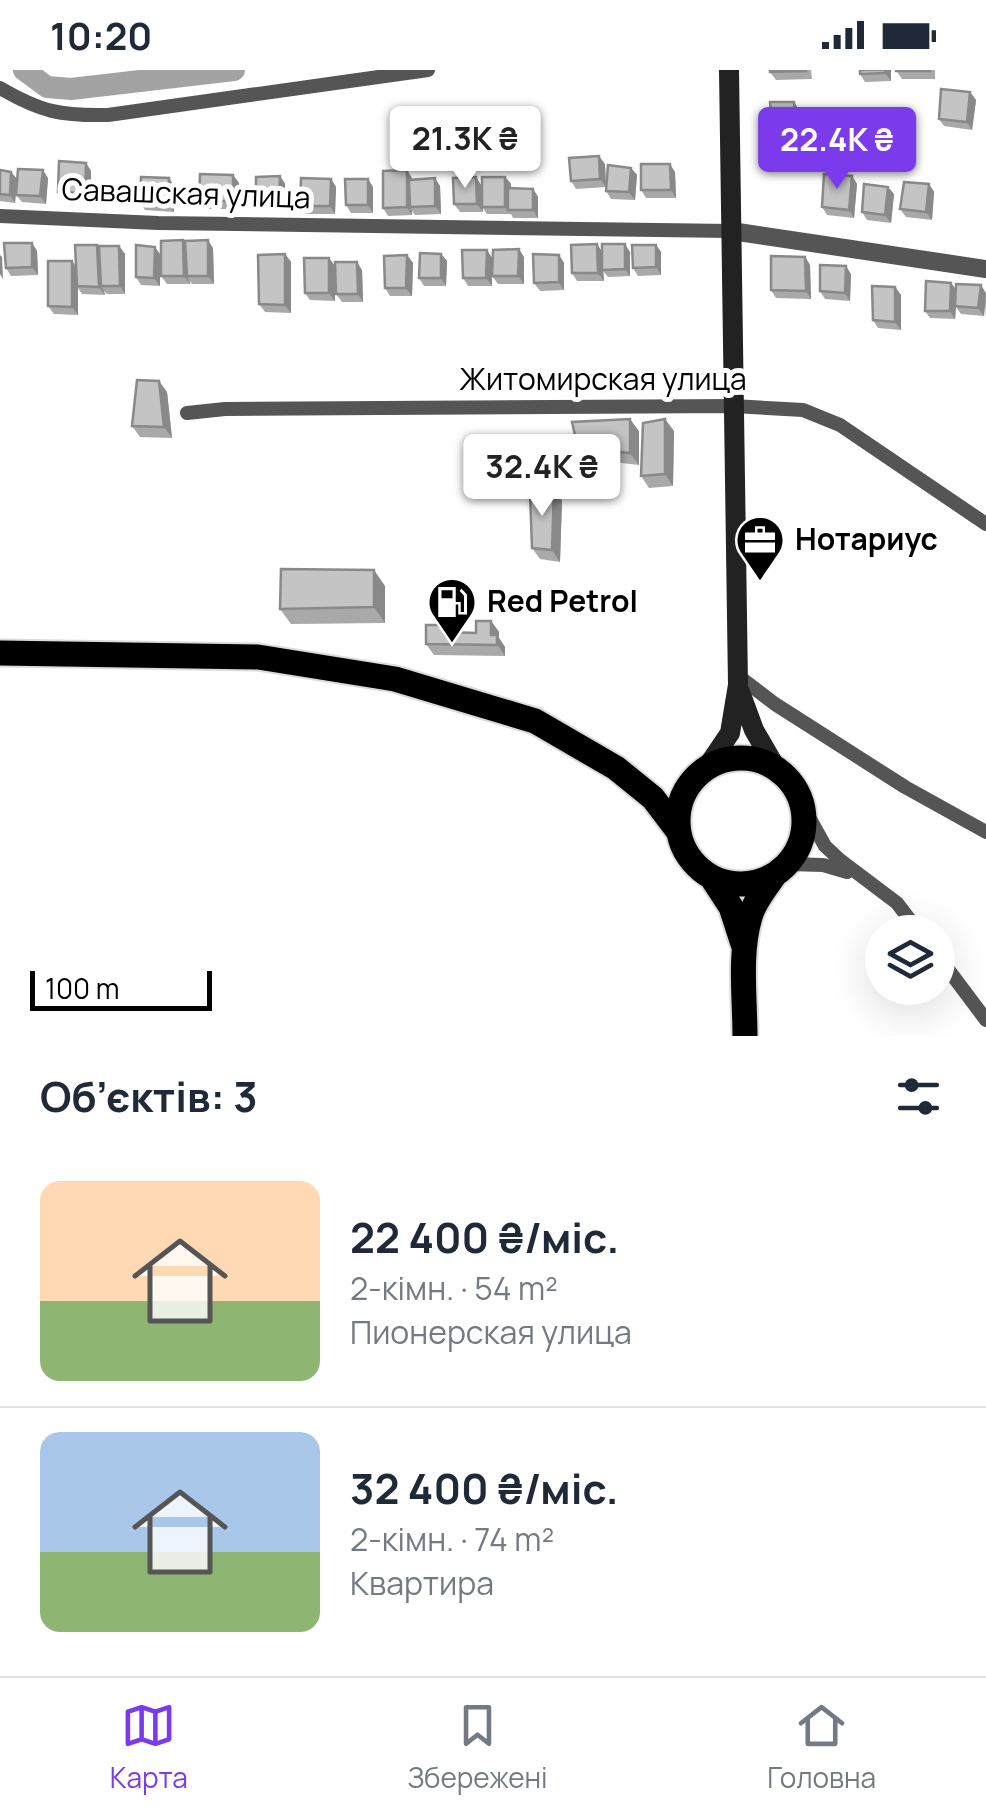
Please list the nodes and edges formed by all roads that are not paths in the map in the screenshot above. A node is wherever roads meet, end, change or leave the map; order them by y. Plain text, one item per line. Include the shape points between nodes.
1 (428, 70) edge
2 (729, 70) edge
3 (0, 88) edge
4 (0, 216) edge
5 (731, 230) junction
6 (986, 269) edge
7 (733, 406) junction
8 (187, 413) dead end
9 (986, 524) edge
10 (0, 653) edge
11 (737, 680) junction
12 (616, 768) junction
13 (776, 768) junction
14 (698, 774) junction
15 (802, 803) junction
16 (678, 831) junction
17 (986, 832) edge
18 (781, 870) junction
19 (712, 878) junction
20 (866, 880) junction
21 (906, 915) edge
22 (744, 949) junction
23 (955, 979) edge
24 (986, 1020) edge
25 (745, 1036) edge

1 - 3 street via 108,115 32,106
2 - 5 main road
4 - 5 street, Савашская улица
5 - 6 street
5 - 7 main road
7 - 8 street, Житомирская улица
7 - 9 street, Житомирская улица via 803,410 840,426
7 - 11 main road
10 - 12 highway via 258,657 396,679 535,721
11 - 13 main road
11 - 14 main road via 730,733
11 - 17 street
12 - 14 highway via 660,781
12 - 16 highway via 653,798
13 - 14 highway via 742,758
13 - 15 highway
14 - 16 highway via 679,805
15 - 18 highway via 800,845
15 - 20 street via 825,846
16 - 19 highway via 684,850
18 - 19 highway via 754,884
18 - 20 street via 835,868
18 - 22 highway via 755,904
19 - 22 highway via 731,907
20 - 21 street
22 - 25 highway
23 - 24 street

